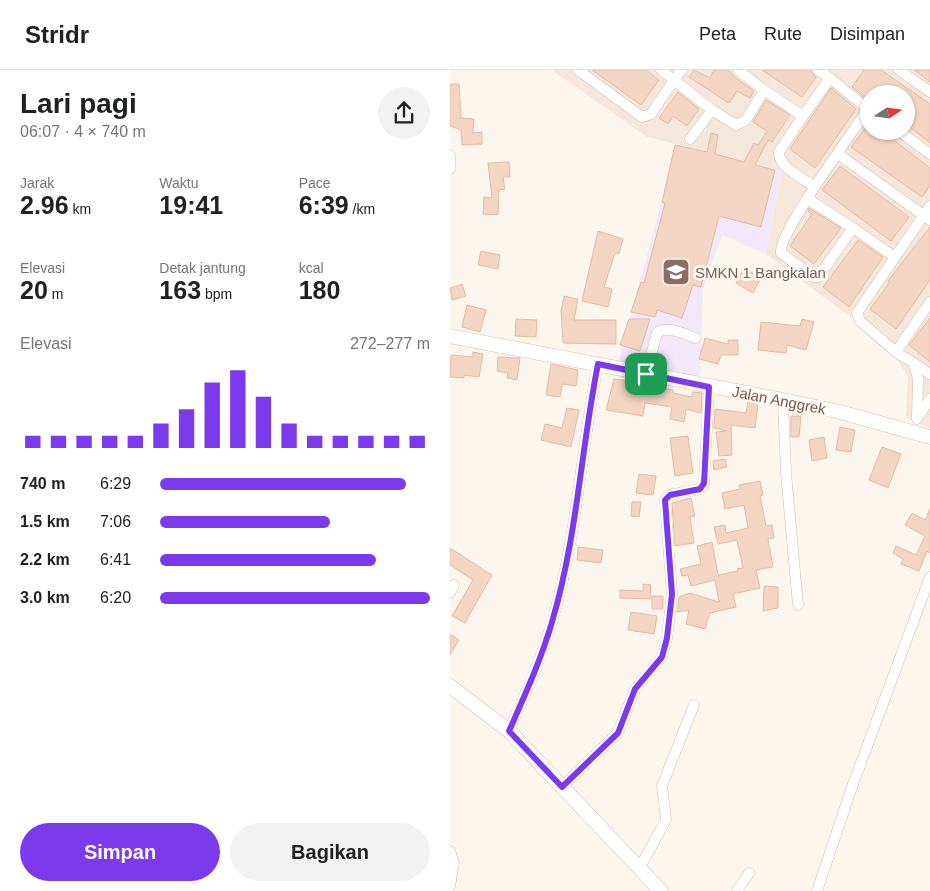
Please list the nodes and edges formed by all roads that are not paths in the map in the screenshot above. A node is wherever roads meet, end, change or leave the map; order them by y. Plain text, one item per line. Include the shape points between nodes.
1 (578, 70) edge
2 (661, 70) edge
3 (682, 70) edge
4 (738, 70) edge
5 (818, 70) edge
6 (899, 70) edge
7 (830, 78) junction
8 (674, 80) junction
9 (764, 90) junction
10 (930, 92) edge
11 (860, 103) edge
12 (712, 110) junction
13 (803, 116) junction
14 (860, 122) edge
15 (690, 139) dead end
16 (911, 140) edge
17 (450, 154) edge
18 (838, 154) junction
19 (930, 154) edge
20 (450, 169) edge
21 (816, 188) junction
22 (808, 199) junction
23 (930, 206) edge
24 (927, 217) edge
25 (852, 228) junction
26 (895, 257) junction
27 (930, 302) edge
28 (450, 336) edge
29 (696, 338) dead end
30 (896, 352) junction
31 (914, 363) junction
32 (598, 364) junction
33 (646, 374) junction
34 (930, 374) edge
35 (709, 387) junction
36 (930, 399) edge
37 (783, 400) junction
38 (913, 424) junction
39 (930, 437) edge
40 (930, 577) edge
41 (798, 605) dead end
42 (450, 686) edge
43 (694, 705) dead end
44 (509, 731) junction
45 (562, 787) junction
46 (450, 851) edge
47 (640, 867) junction
48 (749, 873) dead end
49 (450, 886) edge
50 (661, 891) edge
51 (737, 891) edge
52 (817, 891) edge

1 - 8 street via 642,117 651,114
2 - 8 street
3 - 8 street
4 - 9 street
5 - 7 street
6 - 10 street
7 - 11 street
7 - 13 street
8 - 12 street
9 - 12 street via 746,120 739,125 732,124
9 - 13 street
12 - 15 street
13 - 21 street via 779,152 779,157 782,163
14 - 18 street
16 - 19 street
17 - 20 street
18 - 21 street
18 - 24 street
21 - 22 street
22 - 25 street
22 - 25 street via 781,250 783,256 814,278 821,275
23 - 24 street
24 - 26 street
25 - 26 street
26 - 30 street via 857,316
27 - 30 street
28 - 32 street, Jalan Anggrek
29 - 33 street via 673,330 661,330 657,333
30 - 31 street
31 - 34 street
31 - 38 street via 918,379
32 - 33 street, Jalan Anggrek
32 - 44 street via 553,621 536,671
33 - 35 street, Jalan Anggrek
35 - 37 street, Jalan Anggrek
35 - 45 street via 704,485 700,489 670,495 665,500 672,594 662,657 635,689 618,733
36 - 38 street
37 - 38 street, Jalan Anggrek
37 - 41 street
38 - 39 street, Jalan Anggrek
40 - 52 street
42 - 44 street
43 - 47 street via 662,786 666,820
44 - 45 street
45 - 47 street
46 - 49 street via 454,863
47 - 50 street
48 - 51 street

